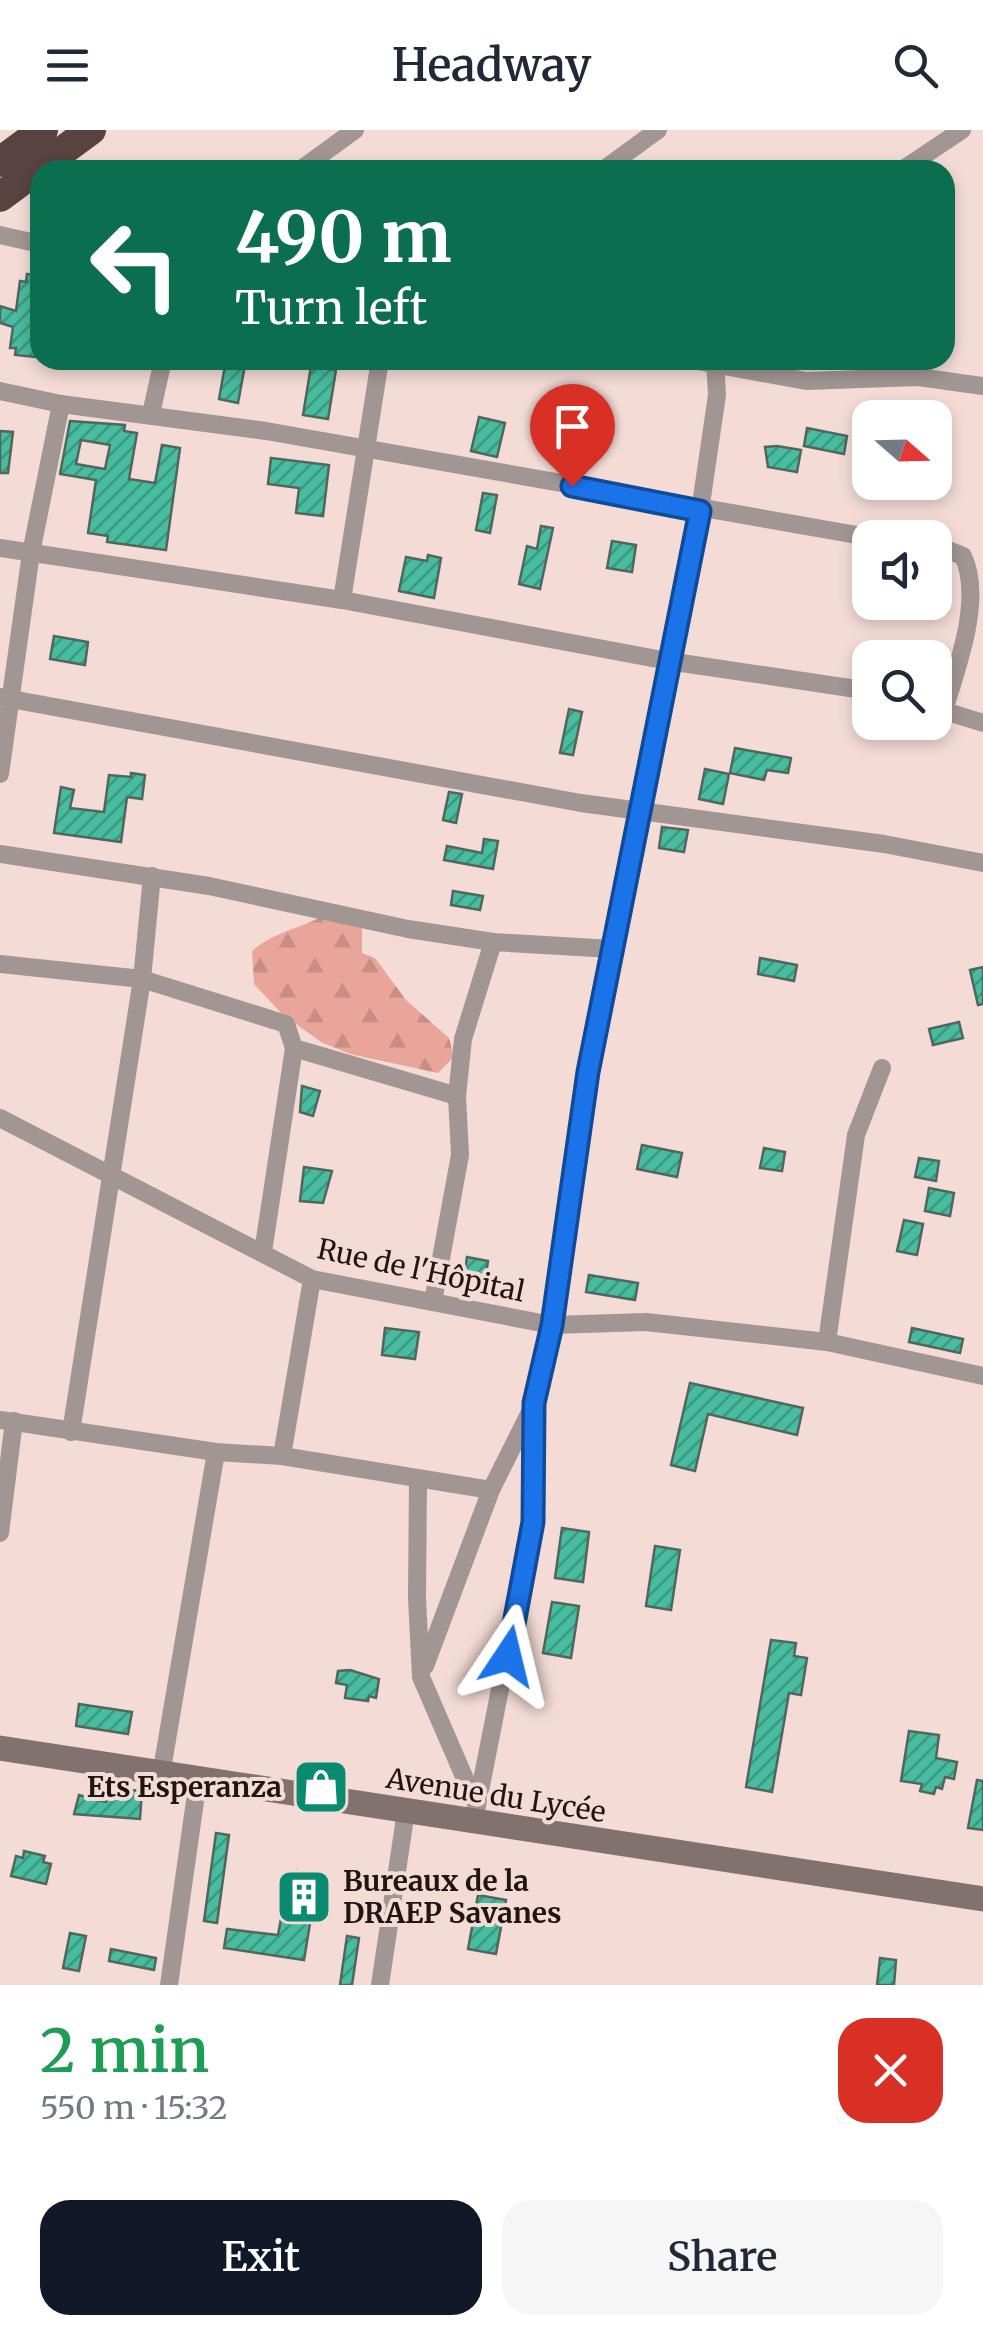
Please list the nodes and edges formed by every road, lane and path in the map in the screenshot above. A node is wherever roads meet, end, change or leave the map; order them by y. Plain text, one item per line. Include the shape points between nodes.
1 (43, 130) edge
2 (91, 130) edge
3 (355, 130) edge
4 (962, 130) edge
5 (653, 132) edge
6 (50, 160) edge
7 (314, 160) edge
8 (616, 160) edge
9 (917, 160) edge
10 (0, 162) edge
11 (30, 175) edge
12 (0, 197) edge
13 (0, 236) edge
14 (30, 242) edge
15 (161, 370) edge
16 (378, 370) edge
17 (715, 370) edge
18 (750, 370) edge
19 (983, 386) edge
20 (0, 391) edge
21 (61, 404) junction
22 (151, 414) junction
23 (366, 449) junction
24 (700, 511) junction
25 (852, 535) edge
26 (0, 548) edge
27 (952, 552) edge
28 (31, 554) junction
29 (342, 600) junction
30 (668, 661) junction
31 (952, 673) edge
32 (852, 688) edge
33 (5, 698) edge
34 (952, 713) edge
35 (983, 723) edge
36 (0, 774) edge
37 (639, 812) junction
38 (0, 854) edge
39 (983, 864) edge
40 (152, 876) junction
41 (493, 942) junction
42 (612, 949) junction
43 (0, 964) edge
44 (142, 979) junction
45 (294, 1048) junction
46 (882, 1068) dead end
47 (457, 1096) junction
48 (0, 1118) edge
49 (110, 1171) junction
50 (264, 1252) junction
51 (312, 1279) junction
52 (433, 1302) junction
53 (552, 1325) junction
54 (826, 1342) junction
55 (983, 1376) edge
56 (534, 1403) junction
57 (7, 1420) edge
58 (71, 1432) junction
59 (216, 1452) junction
60 (282, 1456) junction
61 (418, 1480) junction
62 (491, 1490) junction
63 (0, 1533) edge
64 (421, 1677) junction
65 (0, 1748) edge
66 (161, 1774) junction
67 (198, 1780) junction
68 (406, 1811) junction
69 (474, 1811) junction
70 (983, 1899) edge
71 (169, 1985) edge
72 (380, 1985) edge

1 - 10 highway
2 - 6 highway
3 - 7 street
4 - 9 street
5 - 8 street
11 - 12 highway
13 - 14 street
15 - 22 street
16 - 23 street
17 - 24 street
18 - 19 street via 806,381 918,377
20 - 21 street
21 - 22 street
21 - 28 street
22 - 23 street
23 - 24 street
23 - 29 street
24 - 25 street
24 - 30 street
26 - 28 street
27 - 31 street via 963,556 977,584
28 - 29 street
28 - 33 street
29 - 30 street
30 - 32 street
30 - 37 street
33 - 36 street
33 - 37 street
34 - 35 street
37 - 39 street
37 - 42 street
38 - 40 street
40 - 41 street
40 - 44 street
41 - 42 street
41 - 47 street via 463,1038
42 - 53 street
43 - 44 street
44 - 45 street via 286,1024
44 - 49 street
45 - 47 street
45 - 50 street
46 - 54 street via 856,1135
47 - 52 street via 460,1155
48 - 49 street, Rue de l'Hôpital
49 - 50 street, Rue de l'Hôpital
49 - 58 street
50 - 51 street, Rue de l'Hôpital
51 - 52 street, Rue de l'Hôpital
51 - 60 street
52 - 53 street, Rue de l'Hôpital
53 - 54 street, Rue de l'Hôpital via 646,1322
53 - 56 street
54 - 55 street, Rue de l'Hôpital
56 - 62 street
56 - 69 street via 533,1522
57 - 58 street
57 - 63 street
58 - 59 street
59 - 60 street
59 - 66 street
60 - 61 street
61 - 62 street
61 - 64 street
62 - 64 street
64 - 69 street
65 - 66 main road, Avenue du Lycée
66 - 67 main road, Avenue du Lycée
67 - 68 main road, Avenue du Lycée
67 - 71 street
68 - 69 main road, Avenue du Lycée
68 - 72 street
69 - 70 main road, Avenue du Lycée

